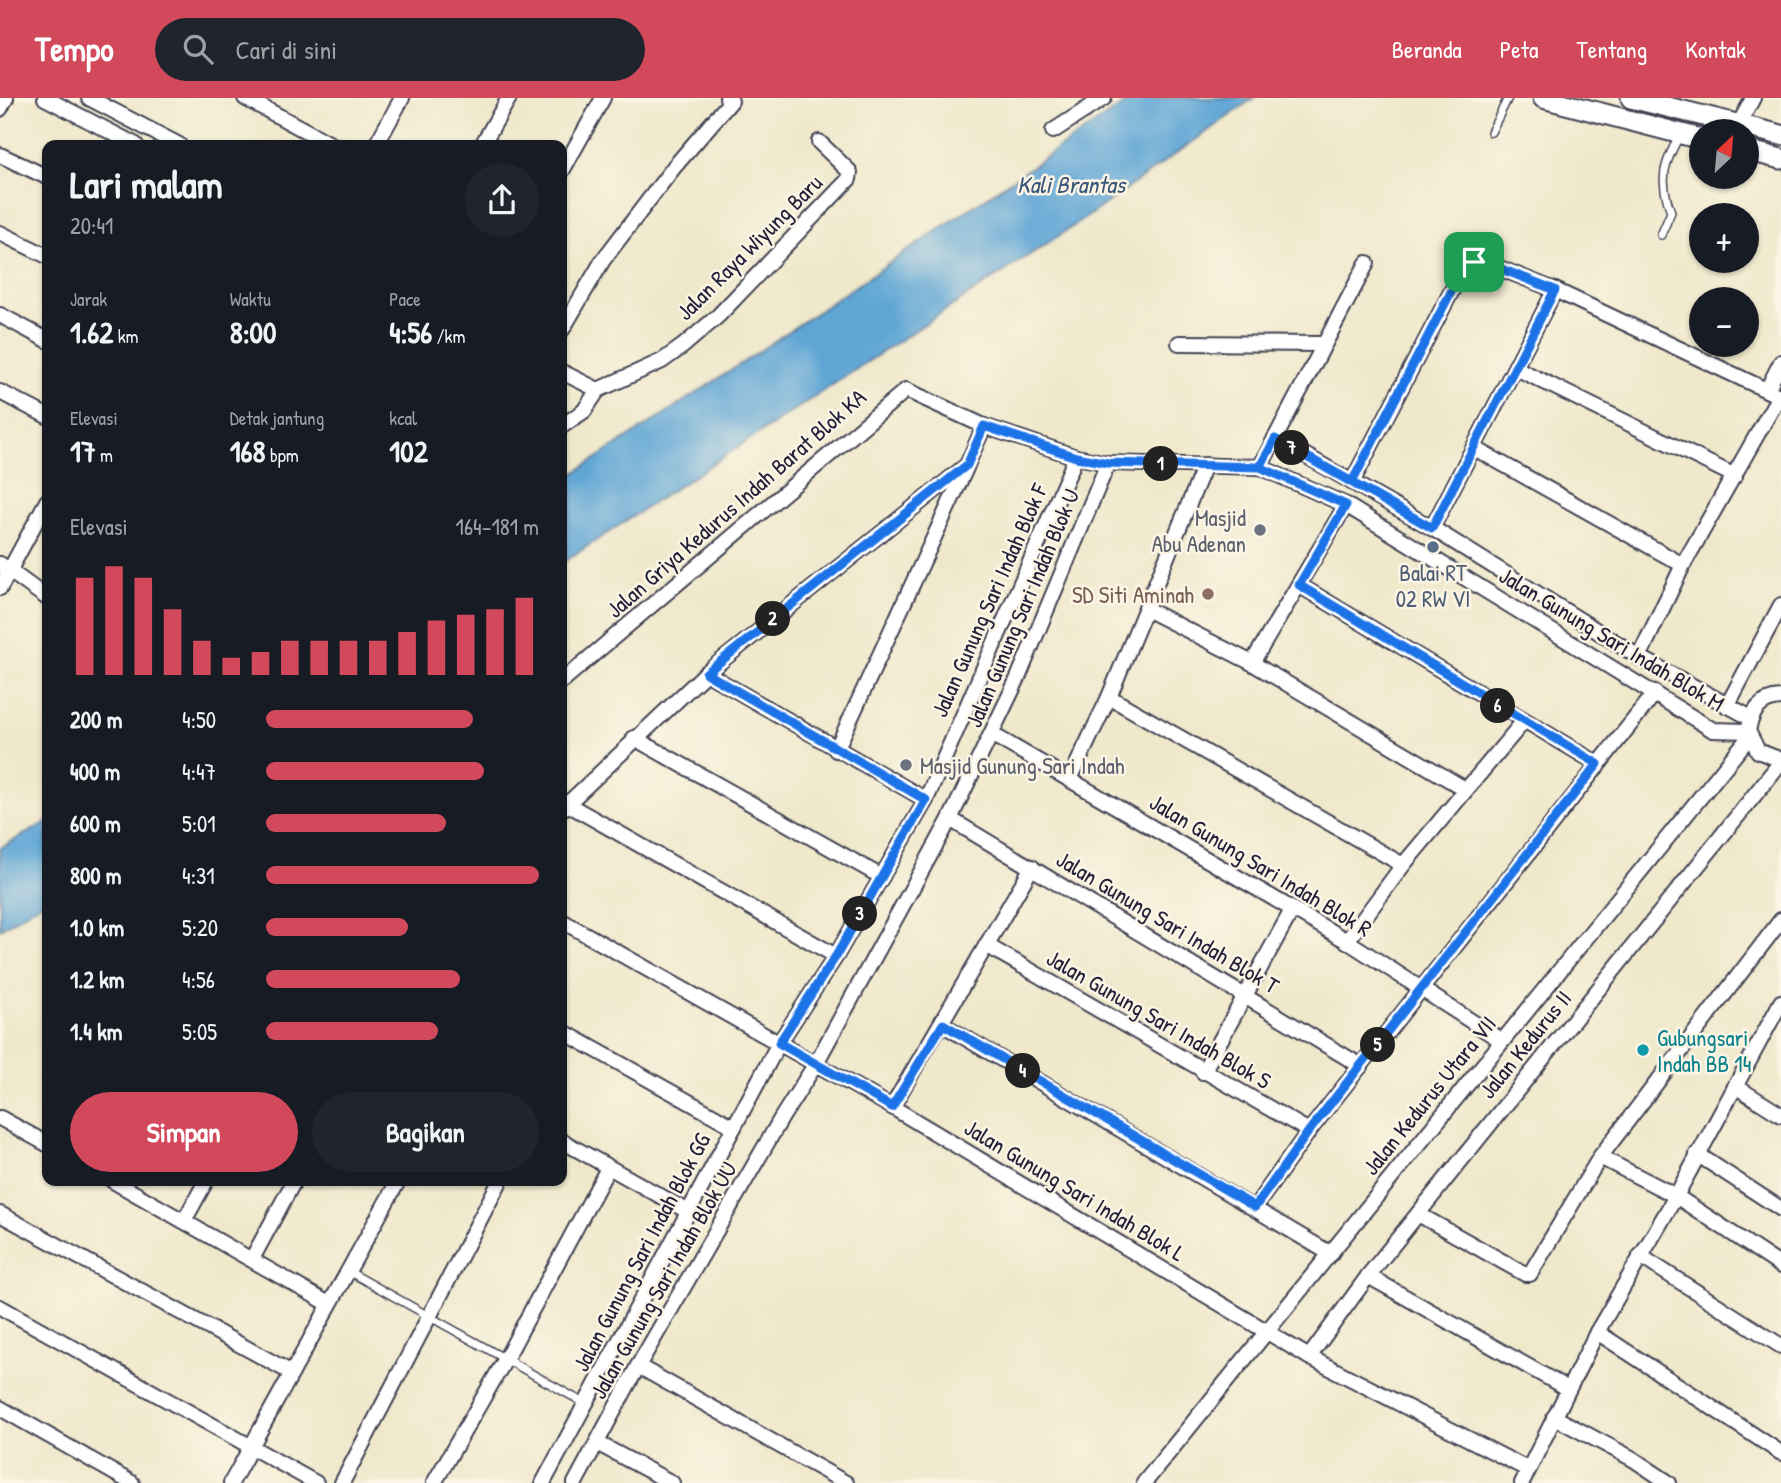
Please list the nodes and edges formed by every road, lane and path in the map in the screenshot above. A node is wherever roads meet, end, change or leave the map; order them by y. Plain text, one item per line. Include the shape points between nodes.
1 (6, 98) edge
2 (45, 98) edge
3 (89, 98) edge
4 (245, 98) edge
5 (509, 98) edge
6 (603, 98) edge
7 (1104, 98) edge
8 (1508, 98) edge
9 (1543, 98) edge
10 (1622, 98) edge
11 (1631, 98) edge
12 (1753, 98) edge
13 (399, 99) edge
14 (729, 99) edge
15 (60, 102) edge
16 (1665, 102) edge
17 (0, 109) edge
18 (1618, 118) junction
19 (1722, 119) edge
20 (1742, 119) edge
21 (1759, 129) edge
22 (1053, 131) dead end
23 (1491, 132) dead end
24 (1680, 134) junction
25 (1781, 135) edge
26 (1689, 136) edge
27 (127, 140) edge
28 (169, 140) edge
29 (323, 140) edge
30 (378, 140) edge
31 (485, 140) edge
32 (819, 142) dead end
33 (1759, 153) edge
34 (0, 155) edge
35 (1781, 159) edge
36 (567, 162) edge
37 (42, 175) edge
38 (0, 233) edge
39 (1661, 235) dead end
40 (42, 254) edge
41 (1367, 263) dead end
42 (1555, 290) junction
43 (0, 315) edge
44 (567, 321) edge
45 (42, 337) edge
46 (1179, 343) dead end
47 (1322, 344) junction
48 (1781, 362) edge
49 (1516, 368) junction
50 (567, 374) edge
51 (598, 390) junction
52 (909, 390) joint
53 (0, 392) edge
54 (1776, 394) edge
55 (42, 413) edge
56 (567, 423) edge
57 (984, 426) junction
58 (1275, 439) junction
59 (1475, 449) junction
60 (1076, 457) junction
61 (1108, 463) junction
62 (967, 465) junction
63 (1205, 465) junction
64 (1260, 467) junction
65 (1735, 476) junction
66 (1352, 482) junction
67 (1346, 505) junction
68 (42, 509) edge
69 (1432, 528) junction
70 (1683, 565) junction
71 (5, 567) edge
72 (1299, 585) junction
73 (0, 588) edge
74 (42, 594) edge
75 (1781, 605) edge
76 (1146, 609) junction
77 (1639, 657) junction
78 (1252, 663) junction
79 (706, 673) junction
80 (567, 677) edge
81 (1655, 693) junction
82 (1780, 696) edge
83 (1109, 697) junction
84 (1727, 706) junction
85 (1524, 721) junction
86 (1750, 728) junction
87 (993, 735) junction
88 (634, 738) junction
89 (836, 750) junction
90 (1781, 761) edge
91 (1598, 764) junction
92 (1070, 779) junction
93 (1465, 789) junction
94 (567, 800) edge
95 (926, 800) junction
96 (567, 806) edge
97 (950, 819) junction
98 (1403, 865) junction
99 (1032, 867) junction
100 (881, 877) junction
101 (1292, 910) junction
102 (1781, 920) edge
103 (567, 924) edge
104 (1347, 941) junction
105 (986, 945) junction
106 (836, 956) junction
107 (1422, 990) junction
108 (1246, 996) junction
109 (1779, 1010) edge
110 (943, 1024) junction
111 (567, 1034) edge
112 (1502, 1041) junction
113 (779, 1043) junction
114 (815, 1066) junction
115 (1361, 1066) junction
116 (1203, 1072) junction
117 (1735, 1086) junction
118 (892, 1107) junction
119 (1781, 1115) edge
120 (0, 1118) edge
121 (734, 1127) junction
122 (1309, 1131) junction
123 (42, 1141) edge
124 (567, 1144) edge
125 (1697, 1154) junction
126 (1600, 1157) junction
127 (608, 1168) junction
128 (122, 1186) edge
129 (203, 1186) edge
130 (291, 1186) edge
131 (395, 1186) edge
132 (497, 1186) edge
133 (1676, 1196) junction
134 (1255, 1207) junction
135 (1781, 1209) edge
136 (689, 1212) junction
137 (1418, 1213) junction
138 (0, 1214) edge
139 (184, 1221) junction
140 (1331, 1254) junction
141 (1640, 1256) junction
142 (253, 1259) junction
143 (1781, 1266) edge
144 (348, 1271) junction
145 (1368, 1276) junction
146 (329, 1304) junction
147 (0, 1307) edge
148 (428, 1317) junction
149 (1597, 1332) junction
150 (1268, 1333) junction
151 (1781, 1346) edge
152 (1309, 1357) junction
153 (505, 1360) junction
154 (638, 1366) junction
155 (292, 1373) junction
156 (1568, 1389) junction
157 (586, 1404) junction
158 (0, 1408) edge
159 (1554, 1418) junction
160 (597, 1443) junction
161 (250, 1447) junction
162 (1781, 1453) edge
163 (1525, 1476) edge
164 (132, 1483) edge
165 (230, 1483) edge
166 (316, 1483) edge
167 (342, 1483) edge
168 (434, 1483) edge
169 (543, 1483) edge
170 (575, 1483) edge
171 (672, 1483) edge
172 (846, 1483) edge
173 (1144, 1483) edge
174 (1670, 1483) edge

1 - 17 street
2 - 15 street
3 - 28 street
4 - 29 street
5 - 31 street
6 - 36 street
7 - 22 street
8 - 23 lane
9 - 18 main road
10 - 18 main road
11 - 16 main road
12 - 20 street
13 - 30 street
14 - 44 street via 603,260
15 - 27 street
16 - 19 main road
18 - 24 main road
21 - 25 main road
24 - 26 main road
24 - 39 lane via 1664,175 1662,194 1671,212
32 - 51 street, Jalan Raya Wiyung Baru via 850,172 849,179 718,316 683,346
33 - 35 main road
34 - 37 street
38 - 40 street
41 - 47 street
42 - 49 street
42 - 54 street
42 - 66 street via 1481,261 1470,263
43 - 45 street
46 - 47 street
47 - 58 street
48 - 54 street
49 - 59 street
49 - 65 street
50 - 51 street
51 - 56 street via 584,411
52 - 57 street, Jalan Gunung Sari Indah Blok M
52 - 80 street, Jalan Griya Kedurus Indah Barat Blok KA via 900,392
53 - 55 street
54 - 65 street
57 - 60 street, Jalan Gunung Sari Indah Blok M
57 - 62 street
58 - 64 street
58 - 66 street
59 - 69 street
59 - 70 street
60 - 61 street, Jalan Gunung Sari Indah Blok M
60 - 95 street, Jalan Gunung Sari Indah Blok F
61 - 63 street, Jalan Gunung Sari Indah Blok M
61 - 87 street, Jalan Gunung Sari Indah Blok U
62 - 79 street
62 - 89 street
63 - 64 street, Jalan Gunung Sari Indah Blok M
63 - 76 street
64 - 67 street, Jalan Gunung Sari Indah Blok M
65 - 70 street
66 - 69 street
67 - 72 street
67 - 81 street, Jalan Gunung Sari Indah Blok M
68 - 71 street
69 - 77 street
70 - 77 street
71 - 73 street
71 - 74 street
72 - 78 street
72 - 85 street
75 - 84 street
76 - 78 street
76 - 83 street
77 - 84 street
78 - 93 street
79 - 88 street
79 - 89 street
81 - 86 street, Jalan Gunung Sari Indah Blok M via 1713,730
81 - 91 street
82 - 86 street, Jalan Kedurus Utara VII via 1761,704
83 - 92 street
83 - 98 street
84 - 86 street
85 - 91 street
85 - 93 street
86 - 90 street via 1758,751
86 - 112 street, Jalan Kedurus Utara VII
87 - 92 street, Jalan Gunung Sari Indah Blok R
87 - 97 street, Jalan Gunung Sari Indah Blok U
88 - 94 street
88 - 100 street
89 - 95 street
90 - 137 street, Jalan Kedurus II
91 - 107 street
92 - 101 street, Jalan Gunung Sari Indah Blok R
93 - 98 street
95 - 100 street, Jalan Gunung Sari Indah Blok F
96 - 106 street
97 - 99 street, Jalan Gunung Sari Indah Blok T
97 - 114 street, Jalan Gunung Sari Indah Blok U
98 - 104 street
99 - 105 street
99 - 108 street, Jalan Gunung Sari Indah Blok T
100 - 106 street, Jalan Gunung Sari Indah Blok F
101 - 104 street, Jalan Gunung Sari Indah Blok R
101 - 108 street
102 - 126 street
103 - 113 street, Jalan Gunung Sari Indah Blok L
104 - 107 street, Jalan Gunung Sari Indah Blok R
105 - 110 street
105 - 116 street, Jalan Gunung Sari Indah Blok S
106 - 113 street, Jalan Gunung Sari Indah Blok F
107 - 112 street, Jalan Gunung Sari Indah Blok R
107 - 115 street
108 - 115 street, Jalan Gunung Sari Indah Blok T
108 - 116 street
109 - 117 street
110 - 118 street
110 - 134 street
111 - 121 street
112 - 140 street, Jalan Kedurus Utara VII
113 - 114 street, Jalan Gunung Sari Indah Blok L
113 - 121 street, Jalan Gunung Sari Indah Blok GG
114 - 118 street, Jalan Gunung Sari Indah Blok L
114 - 154 street, Jalan Gunung Sari Indah Blok UU
115 - 122 street
116 - 122 street, Jalan Gunung Sari Indah Blok S
117 - 119 street
117 - 125 street
118 - 150 street, Jalan Gunung Sari Indah Blok L
120 - 123 street
121 - 136 street, Jalan Gunung Sari Indah Blok GG
122 - 134 street
124 - 127 street
125 - 133 street
125 - 135 street
126 - 133 street
126 - 137 street via 1530,1274
127 - 136 street
127 - 153 street
128 - 139 street
129 - 139 street
130 - 142 street
131 - 144 street
132 - 148 street
133 - 141 street
133 - 143 street
134 - 140 street
136 - 157 street, Jalan Gunung Sari Indah Blok GG
137 - 145 street, Jalan Kedurus II
138 - 155 street
139 - 142 street
140 - 150 street, Jalan Kedurus Utara VII
141 - 149 street
141 - 151 street
142 - 146 street
144 - 146 street
144 - 148 lane
145 - 152 street, Jalan Kedurus II
145 - 156 street
146 - 155 street
147 - 161 street
148 - 153 lane
148 - 167 street
149 - 156 street
149 - 162 street
150 - 152 street, Jalan Gunung Sari Indah Blok L
150 - 173 street, Jalan Kedurus Utara VII
152 - 163 street, Jalan Gunung Sari Indah Blok L
153 - 157 lane
153 - 168 street
154 - 160 street, Jalan Gunung Sari Indah Blok UU
154 - 172 street
155 - 161 street
156 - 159 street
157 - 169 street, Jalan Gunung Sari Indah Blok GG
158 - 164 street
159 - 163 street
159 - 174 street
160 - 170 street, Jalan Gunung Sari Indah Blok UU
160 - 171 street
161 - 165 street
161 - 166 street

